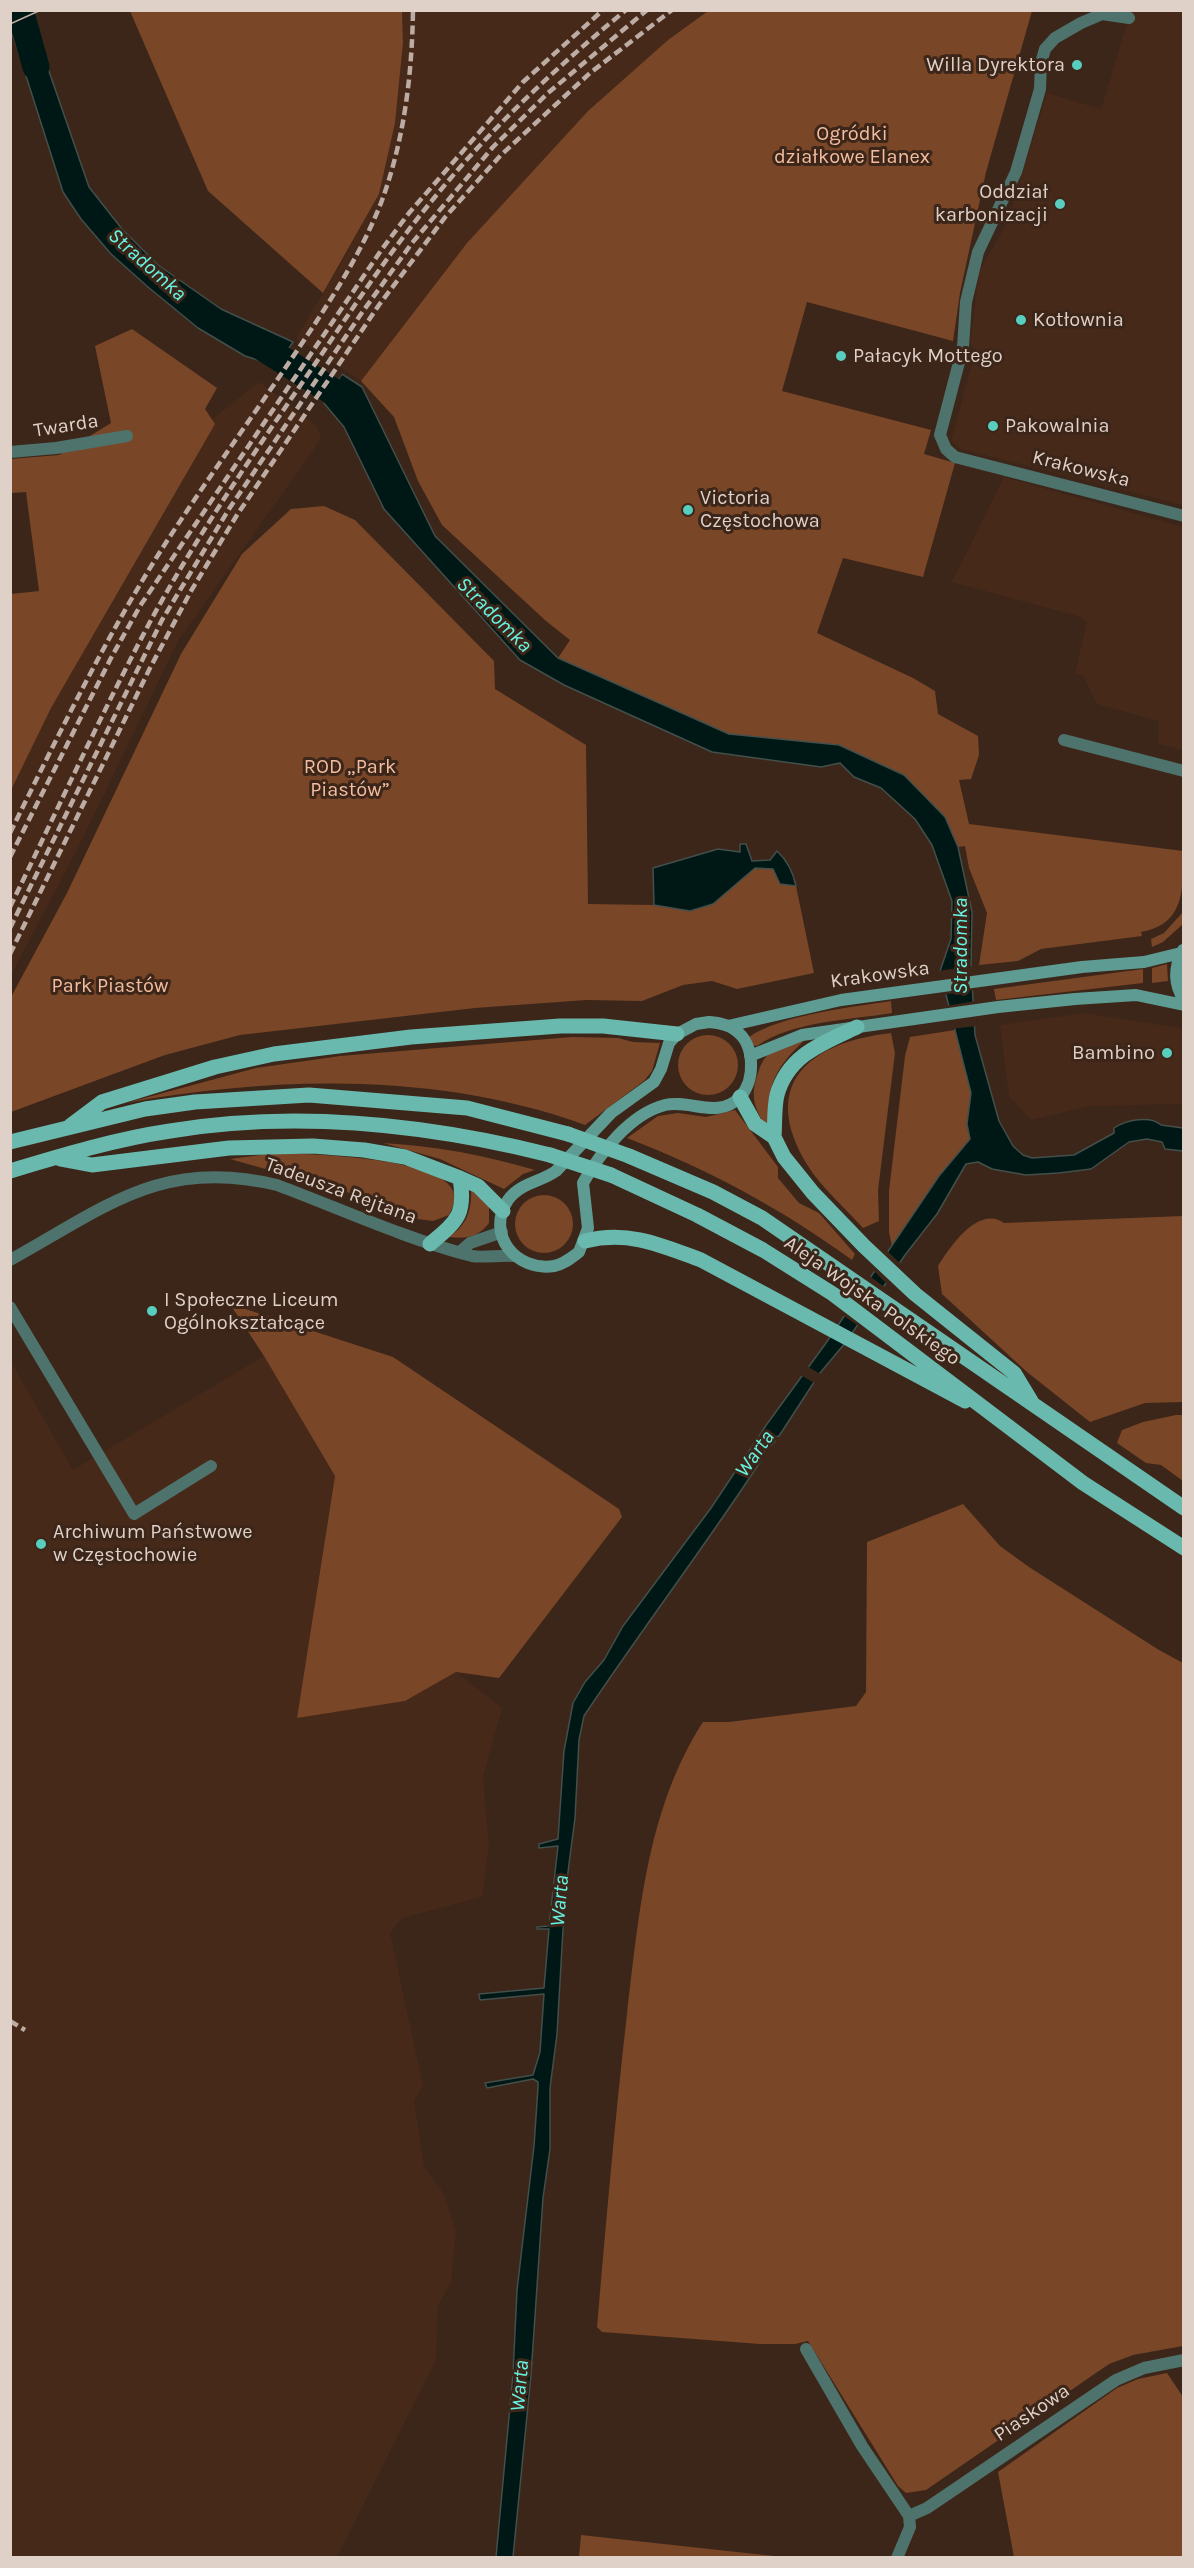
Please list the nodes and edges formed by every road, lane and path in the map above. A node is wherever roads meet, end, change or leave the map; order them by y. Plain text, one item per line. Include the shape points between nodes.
1 (1129, 18) dead end
2 (127, 436) dead end
3 (10, 452) edge
4 (1184, 516) edge
5 (1064, 740) dead end
6 (1184, 771) edge
7 (1182, 951) edge
8 (1184, 1000) edge
9 (1184, 1005) edge
10 (728, 1026) junction
11 (857, 1027) junction
12 (677, 1034) junction
13 (750, 1056) junction
14 (740, 1097) junction
15 (70, 1126) junction
16 (774, 1137) junction
17 (10, 1143) edge
18 (54, 1157) junction
19 (10, 1171) edge
20 (460, 1178) junction
21 (503, 1211) junction
22 (502, 1232) junction
23 (585, 1241) junction
24 (430, 1244) junction
25 (461, 1251) junction
26 (513, 1256) junction
27 (10, 1260) edge
28 (10, 1307) edge
29 (1034, 1406) junction
30 (1009, 1425) junction
31 (211, 1466) dead end
32 (1184, 1508) edge
33 (1184, 1548) edge
34 (806, 2349) dead end
35 (1184, 2360) edge
36 (909, 2516) junction
37 (897, 2558) edge

1 - 4 street, Krakowska via 1102,14 1055,38 1045,49 1040,89 1017,172 978,252 966,302 963,347 940,435 955,457
2 - 3 street, Twarda
5 - 6 street
7 - 8 main road via 1175,975
7 - 10 main road, Krakowska via 1144,962 821,1003
9 - 11 main road via 1136,995 1099,996
10 - 12 main road, Krakowska via 703,1023
10 - 13 main road via 741,1035
11 - 13 main road via 802,1035
11 - 16 main road via 812,1048 793,1063 777,1096
12 - 15 main road via 570,1025 411,1037 274,1054 215,1067 102,1102
12 - 21 main road via 669,1043 654,1082 611,1113 556,1171 518,1190
13 - 14 main road via 748,1083
14 - 16 main road via 755,1124
14 - 23 main road via 723,1107 707,1109 666,1105 632,1124 583,1183 588,1228
15 - 17 main road, Aleja Wojska Polskiego
15 - 29 main road, Aleja Wojska Polskiego, bridge via 195,1102 309,1095 466,1108 568,1134 713,1192 762,1218
16 - 29 main road via 784,1157 864,1246 915,1294 1014,1373
18 - 19 main road, Aleja Wojska Polskiego
18 - 20 main road via 92,1165 229,1148 313,1146 405,1157
18 - 30 main road, Aleja Wojska Polskiego, bridge via 170,1131 296,1122 344,1122 422,1130 482,1138 550,1155 611,1175 763,1250 832,1294
20 - 21 main road via 478,1186
20 - 24 main road via 462,1210 456,1222
21 - 22 main road
22 - 25 street via 470,1243
22 - 26 main road
23 - 26 main road via 579,1252 555,1266 533,1265
23 - 30 main road via 619,1235 673,1249 729,1273
24 - 25 street, Tadeusza Rejtana
24 - 27 street, Tadeusza Rejtana via 277,1185 251,1179 184,1177 136,1190
25 - 26 street, Tadeusza Rejtana via 473,1257
28 - 31 street via 134,1515
29 - 32 main road, Aleja Wojska Polskiego
30 - 33 main road, Aleja Wojska Polskiego via 1083,1483
34 - 36 street via 862,2446
35 - 36 street, Piaskowa via 1144,2368 1116,2380 927,2508
36 - 37 street via 910,2527

